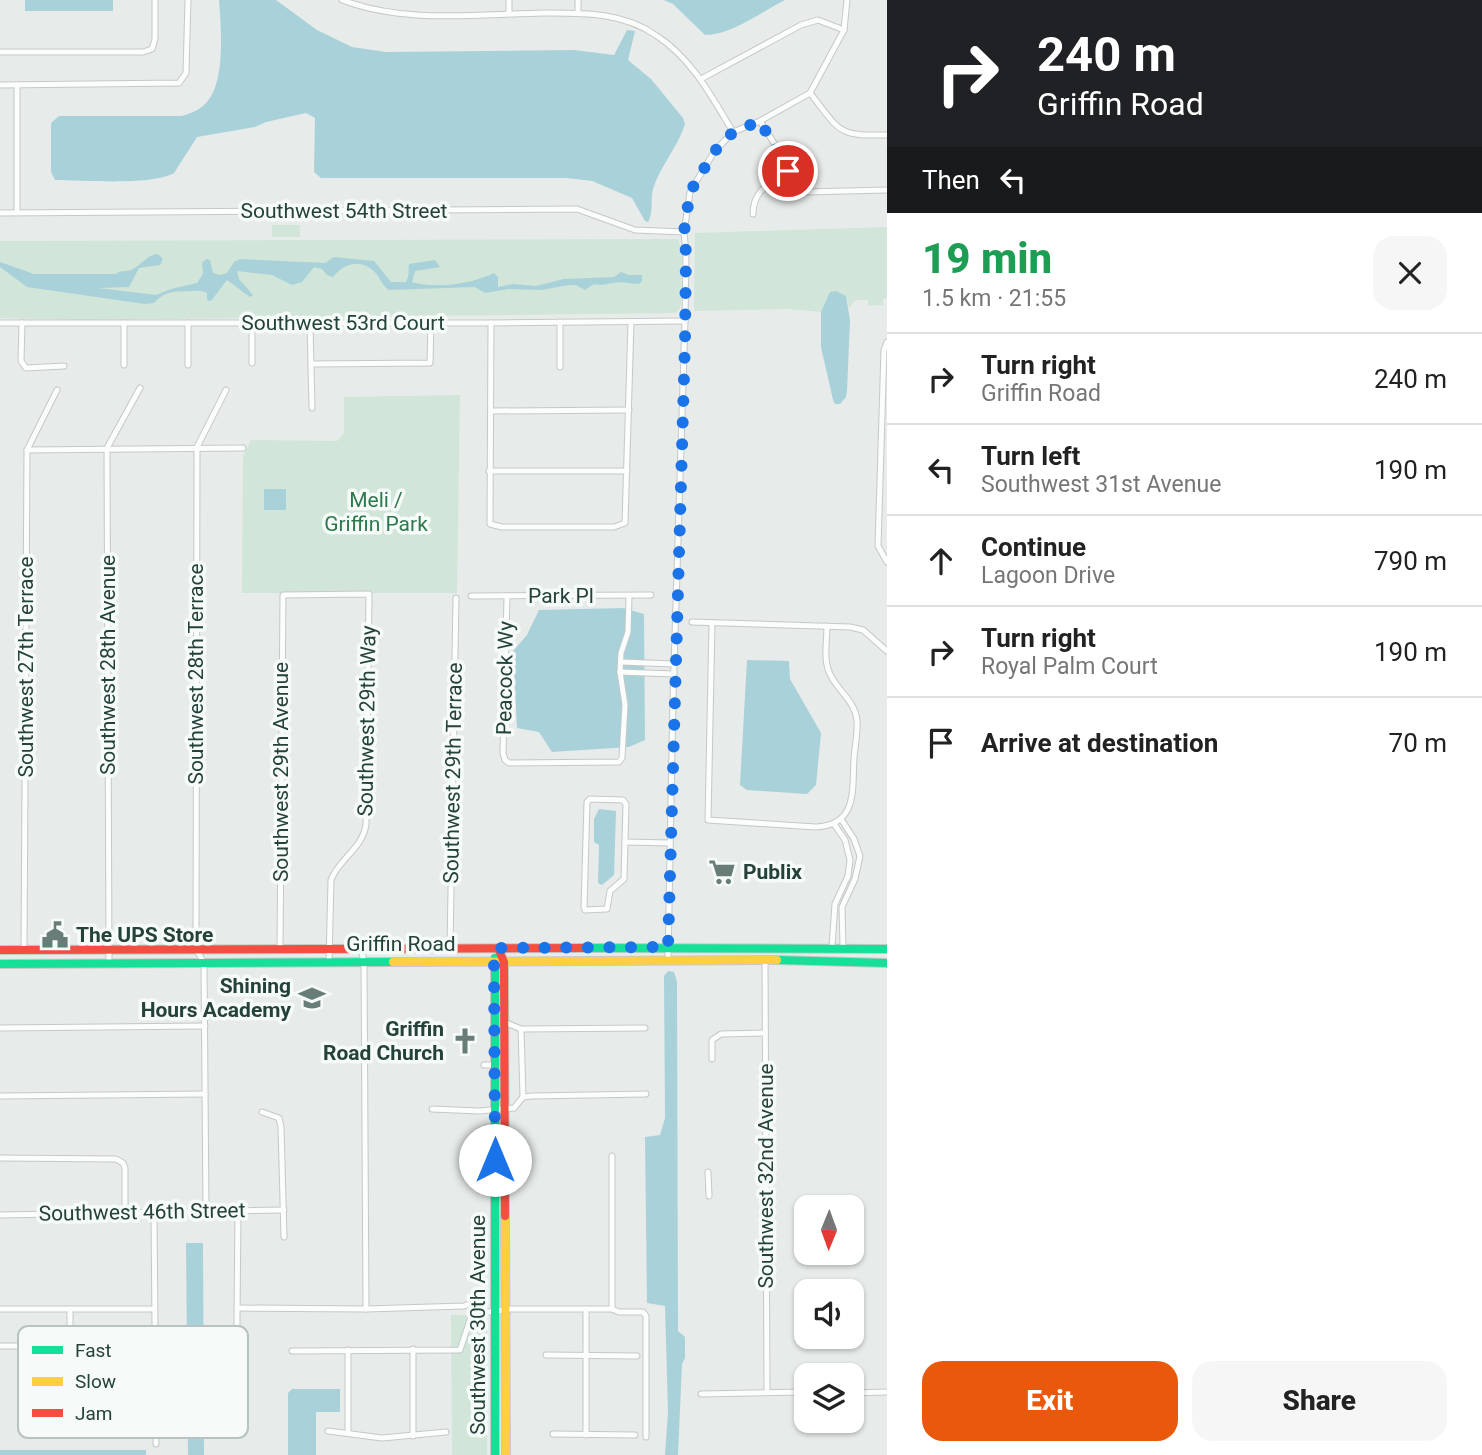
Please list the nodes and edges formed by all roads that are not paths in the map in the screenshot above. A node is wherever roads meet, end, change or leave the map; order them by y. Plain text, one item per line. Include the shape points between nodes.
1 (155, 0) edge
2 (188, 0) edge
3 (342, 0) edge
4 (509, 0) edge
5 (578, 0) edge
6 (846, 0) edge
7 (509, 13) junction
8 (578, 13) junction
9 (844, 30) junction
10 (0, 52) edge
11 (701, 79) junction
12 (0, 85) edge
13 (17, 85) junction
14 (810, 93) junction
15 (760, 121) junction
16 (733, 132) junction
17 (887, 135) edge
18 (788, 171) junction
19 (887, 190) edge
20 (0, 212) edge
21 (17, 212) junction
22 (752, 214) dead end
23 (684, 232) junction
24 (685, 321) junction
25 (560, 322) junction
26 (631, 322) junction
27 (0, 323) edge
28 (22, 323) junction
29 (124, 323) junction
30 (188, 323) junction
31 (252, 323) junction
32 (310, 323) junction
33 (431, 323) junction
34 (491, 323) junction
35 (887, 342) edge
36 (252, 363) dead end
37 (311, 364) junction
38 (124, 365) dead end
39 (188, 365) dead end
40 (64, 366) dead end
41 (560, 367) dead end
42 (140, 388) dead end
43 (57, 390) dead end
44 (226, 390) dead end
45 (312, 408) dead end
46 (629, 410) junction
47 (492, 411) junction
48 (197, 447) junction
49 (107, 448) junction
50 (243, 448) dead end
51 (27, 450) junction
52 (884, 460) edge
53 (489, 471) junction
54 (627, 471) junction
55 (885, 560) edge
56 (369, 594) joint
57 (651, 595) dead end
58 (471, 596) dead end
59 (507, 596) junction
60 (629, 596) junction
61 (456, 598) dead end
62 (692, 622) dead end
63 (712, 623) junction
64 (827, 626) junction
65 (887, 652) edge
66 (621, 662) junction
67 (674, 664) junction
68 (620, 672) junction
69 (674, 674) junction
70 (841, 819) junction
71 (834, 824) junction
72 (625, 842) junction
73 (670, 844) junction
74 (668, 947) junction
75 (798, 947) junction
76 (832, 947) junction
77 (842, 947) junction
78 (280, 948) junction
79 (329, 948) junction
80 (361, 948) junction
81 (450, 948) junction
82 (498, 948) junction
83 (196, 949) junction
84 (887, 949) edge
85 (24, 950) junction
86 (109, 950) junction
87 (2, 951) edge
88 (668, 960) junction
89 (765, 960) junction
90 (504, 961) junction
91 (329, 962) junction
92 (364, 962) junction
93 (494, 962) junction
94 (109, 963) junction
95 (204, 963) junction
96 (887, 963) edge
97 (0, 964) edge
98 (504, 1022) junction
99 (205, 1026) junction
100 (0, 1028) edge
101 (645, 1028) dead end
102 (521, 1029) junction
103 (765, 1033) junction
104 (712, 1059) dead end
105 (484, 1065) dead end
106 (494, 1065) junction
107 (205, 1094) junction
108 (646, 1094) dead end
109 (0, 1096) edge
110 (523, 1097) junction
111 (499, 1108) junction
112 (432, 1109) dead end
113 (262, 1112) dead end
114 (612, 1156) dead end
115 (0, 1158) edge
116 (708, 1172) dead end
117 (709, 1196) dead end
118 (284, 1210) junction
119 (206, 1211) junction
120 (238, 1211) junction
121 (154, 1212) junction
122 (125, 1213) junction
123 (0, 1215) edge
124 (285, 1237) dead end
125 (476, 1301) dead end
126 (237, 1308) junction
127 (0, 1309) edge
128 (70, 1309) junction
129 (154, 1309) junction
130 (366, 1309) junction
131 (506, 1309) junction
132 (586, 1309) junction
133 (612, 1309) junction
134 (496, 1313) junction
135 (70, 1326) edge
136 (154, 1326) edge
137 (237, 1326) edge
138 (0, 1346) edge
139 (18, 1347) edge
140 (413, 1349) junction
141 (348, 1350) junction
142 (292, 1351) dead end
143 (546, 1355) dead end
144 (586, 1355) junction
145 (637, 1356) dead end
146 (767, 1392) junction
147 (794, 1392) edge
148 (887, 1392) edge
149 (864, 1393) edge
150 (701, 1394) dead end
151 (328, 1431) dead end
152 (348, 1432) junction
153 (446, 1433) dead end
154 (554, 1434) dead end
155 (586, 1435) junction
156 (635, 1435) dead end
157 (413, 1436) junction
158 (646, 1437) dead end
159 (156, 1438) edge
160 (156, 1444) dead end
161 (495, 1454) edge
162 (506, 1454) edge

1 - 10 street via 152,49
2 - 13 street via 186,73 179,83
3 - 7 street via 376,12 408,15
4 - 7 street
5 - 8 street
6 - 9 street
7 - 8 street
8 - 11 street via 607,15 657,35
9 - 11 street via 818,20 801,25
9 - 14 street
11 - 16 street
12 - 13 street
13 - 21 street
14 - 15 street
14 - 17 street via 844,133
15 - 16 street
15 - 18 street
16 - 23 street via 714,152 690,192
18 - 19 street via 805,192
18 - 22 street via 761,189
20 - 21 street, Southwest 54th Street
21 - 23 street, Southwest 54th Street via 577,209 635,230
23 - 24 street
24 - 26 street, Southwest 53rd Court
24 - 67 street
25 - 26 street, Southwest 53rd Court
25 - 34 street, Southwest 53rd Court
25 - 41 street
26 - 46 street
27 - 28 street, Southwest 53rd Court
28 - 29 street, Southwest 53rd Court
28 - 40 street via 21,361 26,368
29 - 30 street, Southwest 53rd Court
29 - 38 street
30 - 31 street, Southwest 53rd Court
30 - 39 street
31 - 32 street, Southwest 53rd Court
31 - 36 street
32 - 33 street, Southwest 53rd Court
32 - 37 street
33 - 34 street, Southwest 53rd Court
33 - 37 street via 430,363
34 - 47 street
35 - 52 street
37 - 45 street
42 - 49 street, Southwest 28th Avenue
43 - 51 street, Southwest 27th Terrace
44 - 48 street, Southwest 28th Terrace
46 - 47 street
46 - 54 street
47 - 53 street
48 - 49 street
48 - 50 street
48 - 83 street, Southwest 28th Terrace
49 - 51 street
49 - 86 street, Southwest 28th Avenue
51 - 85 street, Southwest 27th Terrace
52 - 55 street via 878,547
53 - 54 street
53 - 54 street via 490,524 502,527 614,527 625,523
56 - 78 street, Southwest 29th Avenue via 283,595
56 - 79 street, Southwest 29th Way via 366,824 359,845 331,880
57 - 60 street, Park Pl
58 - 59 street, Park Pl
59 - 60 street, Park Pl
59 - 68 street, Peacock Wy via 505,760 509,763 620,762 625,716
60 - 66 street
61 - 81 street, Southwest 29th Terrace
62 - 63 street
63 - 64 street
63 - 71 street via 708,820 816,827
64 - 65 street via 863,630
64 - 70 street via 828,669 857,719 852,804
66 - 67 street
66 - 68 street
67 - 69 street
68 - 69 street
69 - 73 street
70 - 71 street
70 - 77 street via 860,856 842,906
71 - 76 street via 850,860 835,904
72 - 72 street via 624,879 610,891 609,906 584,910 590,799 623,800
72 - 73 street
73 - 74 street
74 - 75 main road, Griffin Road
74 - 82 main road, Griffin Road
74 - 88 street
75 - 76 main road, Griffin Road
75 - 89 main road
76 - 77 main road, Griffin Road
77 - 84 main road, Griffin Road
78 - 79 main road, Griffin Road
78 - 83 main road, Griffin Road
79 - 80 main road, Griffin Road
79 - 91 street, Southwest 29th Way
80 - 81 main road, Griffin Road
80 - 92 street
81 - 82 main road, Griffin Road
82 - 90 main road, Southwest 30th Avenue
82 - 93 main road, Southwest 30th Avenue
83 - 86 main road, Griffin Road
83 - 95 street, Southwest 28th Terrace
85 - 86 main road, Griffin Road
85 - 87 main road, Griffin Road
86 - 94 street, Southwest 28th Avenue
88 - 89 main road, Griffin Road
88 - 90 main road, Griffin Road
89 - 96 main road, Griffin Road
89 - 103 street, Southwest 32nd Avenue
90 - 93 main road, Griffin Road
90 - 98 main road, Southwest 30th Avenue
91 - 92 main road, Griffin Road
91 - 95 main road, Griffin Road
92 - 93 main road, Griffin Road
92 - 130 street
93 - 106 main road, Southwest 30th Avenue
94 - 95 main road, Griffin Road
94 - 97 main road, Griffin Road
95 - 99 street
98 - 102 street
98 - 111 main road, Southwest 30th Avenue
99 - 100 street
99 - 107 street
101 - 102 street
102 - 110 street
103 - 104 street via 721,1034 712,1040
103 - 146 street, Southwest 32nd Avenue
105 - 106 street
106 - 111 main road, Southwest 30th Avenue
107 - 109 street
107 - 119 street
108 - 110 street
110 - 111 street via 514,1108
111 - 112 street
111 - 131 main road, Southwest 30th Avenue
111 - 134 main road, Southwest 30th Avenue
113 - 118 street via 279,1118
114 - 133 street
115 - 122 street via 116,1159 125,1168
116 - 117 street
118 - 120 street, Southwest 46th Street
118 - 124 street
119 - 120 street, Southwest 46th Street
119 - 121 street, Southwest 46th Street
120 - 126 street
121 - 122 street, Southwest 46th Street
121 - 129 street
122 - 123 street, Southwest 46th Street
125 - 130 street via 464,1306
126 - 130 street
126 - 137 street
127 - 128 street
128 - 129 street
128 - 135 street
129 - 136 street
131 - 132 street
131 - 134 street
131 - 162 main road, Southwest 30th Avenue
132 - 133 street
132 - 144 street
133 - 158 street via 646,1316
134 - 140 street via 472,1314 460,1350
134 - 161 main road, Southwest 30th Avenue
138 - 139 street
140 - 141 street
140 - 157 street
141 - 142 street
141 - 152 street
143 - 144 street
144 - 145 street
144 - 155 street
146 - 147 street
146 - 150 street
148 - 149 street
151 - 152 street
152 - 157 street via 382,1438
153 - 157 street
154 - 155 street
155 - 156 street
159 - 160 street

